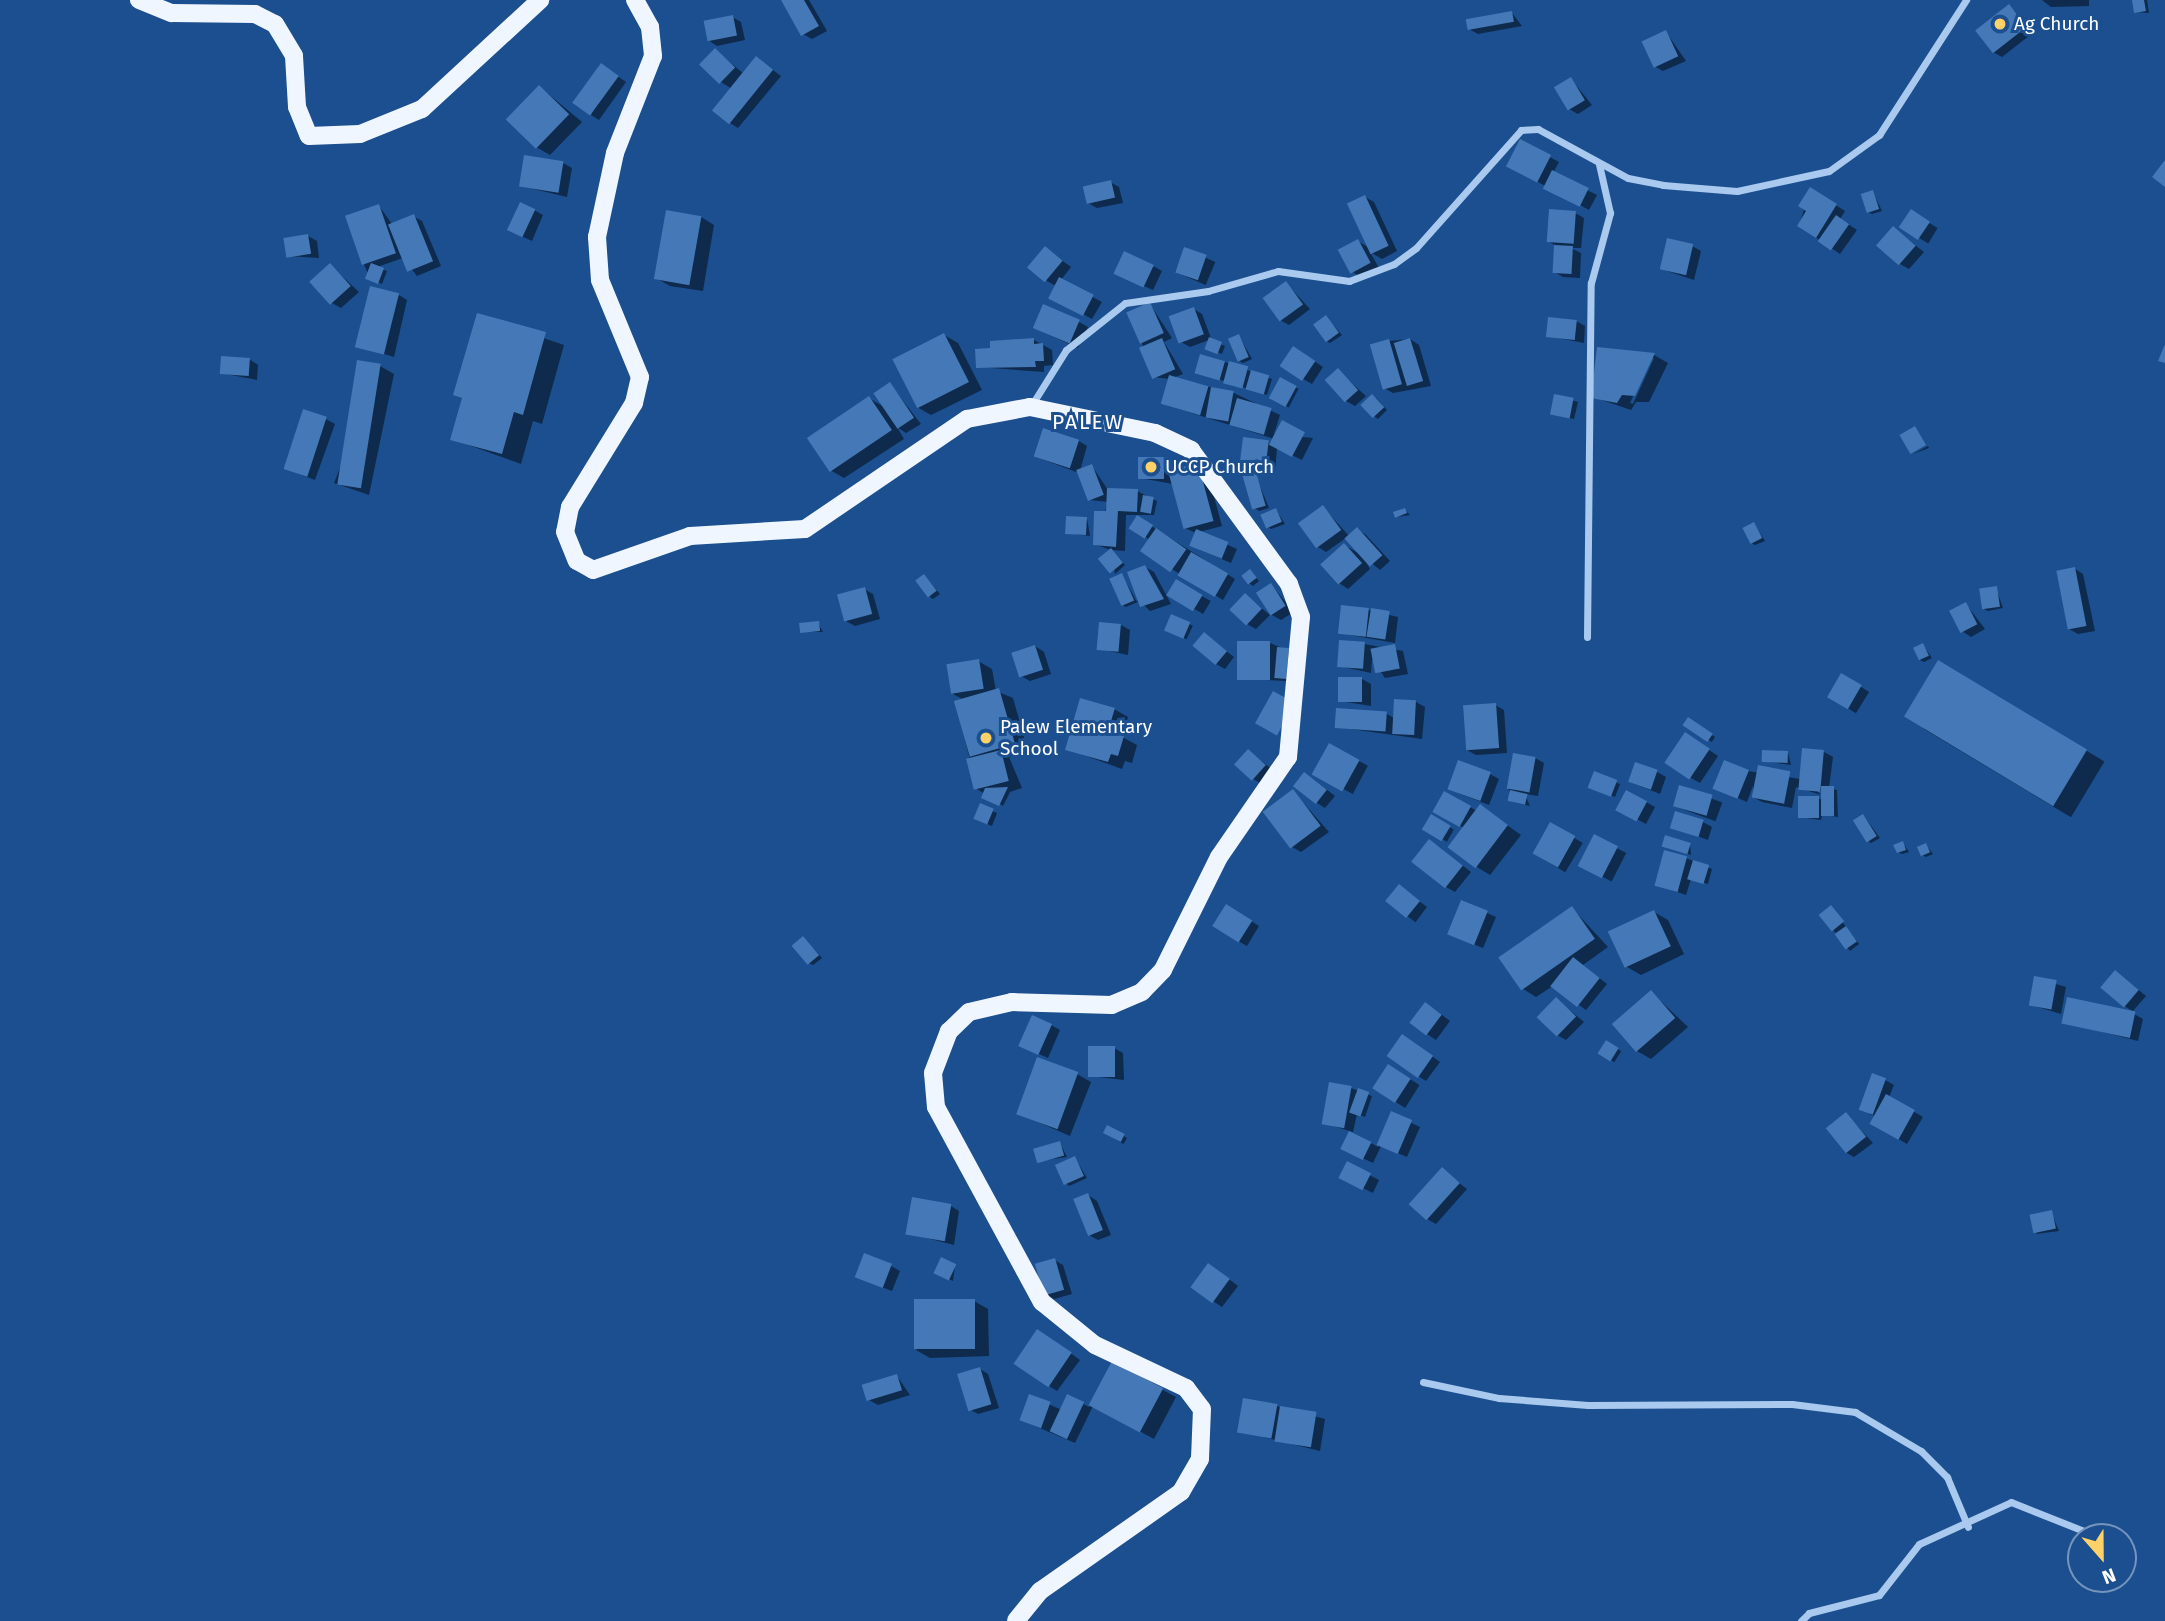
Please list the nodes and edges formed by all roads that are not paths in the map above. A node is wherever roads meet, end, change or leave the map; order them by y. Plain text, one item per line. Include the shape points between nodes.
1 (139, 0) edge
2 (540, 0) edge
3 (635, 0) edge
4 (1966, 0) edge
5 (1599, 164) junction
6 (1030, 407) junction
7 (1587, 637) dead end
8 (1423, 1382) dead end
9 (2067, 1523) edge
10 (1968, 1527) junction
11 (1016, 1621) edge
12 (1801, 1621) edge

1 - 2 main road via 172,13 255,14 275,24 294,56 296,107 309,136 360,134 422,109
3 - 6 main road via 650,27 653,56 615,153 597,237 600,280 640,376 634,403 570,507 565,532 577,561 593,570 690,536 805,529 967,419
4 - 5 street via 1880,135 1839,166 1737,191 1663,185
5 - 6 street via 1538,129 1521,130 1416,248 1394,264 1349,281 1261,273 1208,291 1125,303 1095,321 1066,350
5 - 7 street via 1610,203 1591,283
6 - 11 main road via 1155,433 1205,461 1296,601 1303,643 1294,734 1280,774 1219,857 1163,970 1142,992 1112,1005 1012,1002 969,1012 949,1031 933,1073 936,1107 1042,1302 1095,1345 1186,1388 1202,1409 1204,1438 1181,1492 1040,1591
8 - 10 street via 1499,1398 1588,1405 1792,1404 1855,1412 1921,1451 1947,1477
9 - 10 street via 2018,1501
10 - 12 street via 1919,1544 1879,1595 1809,1613

